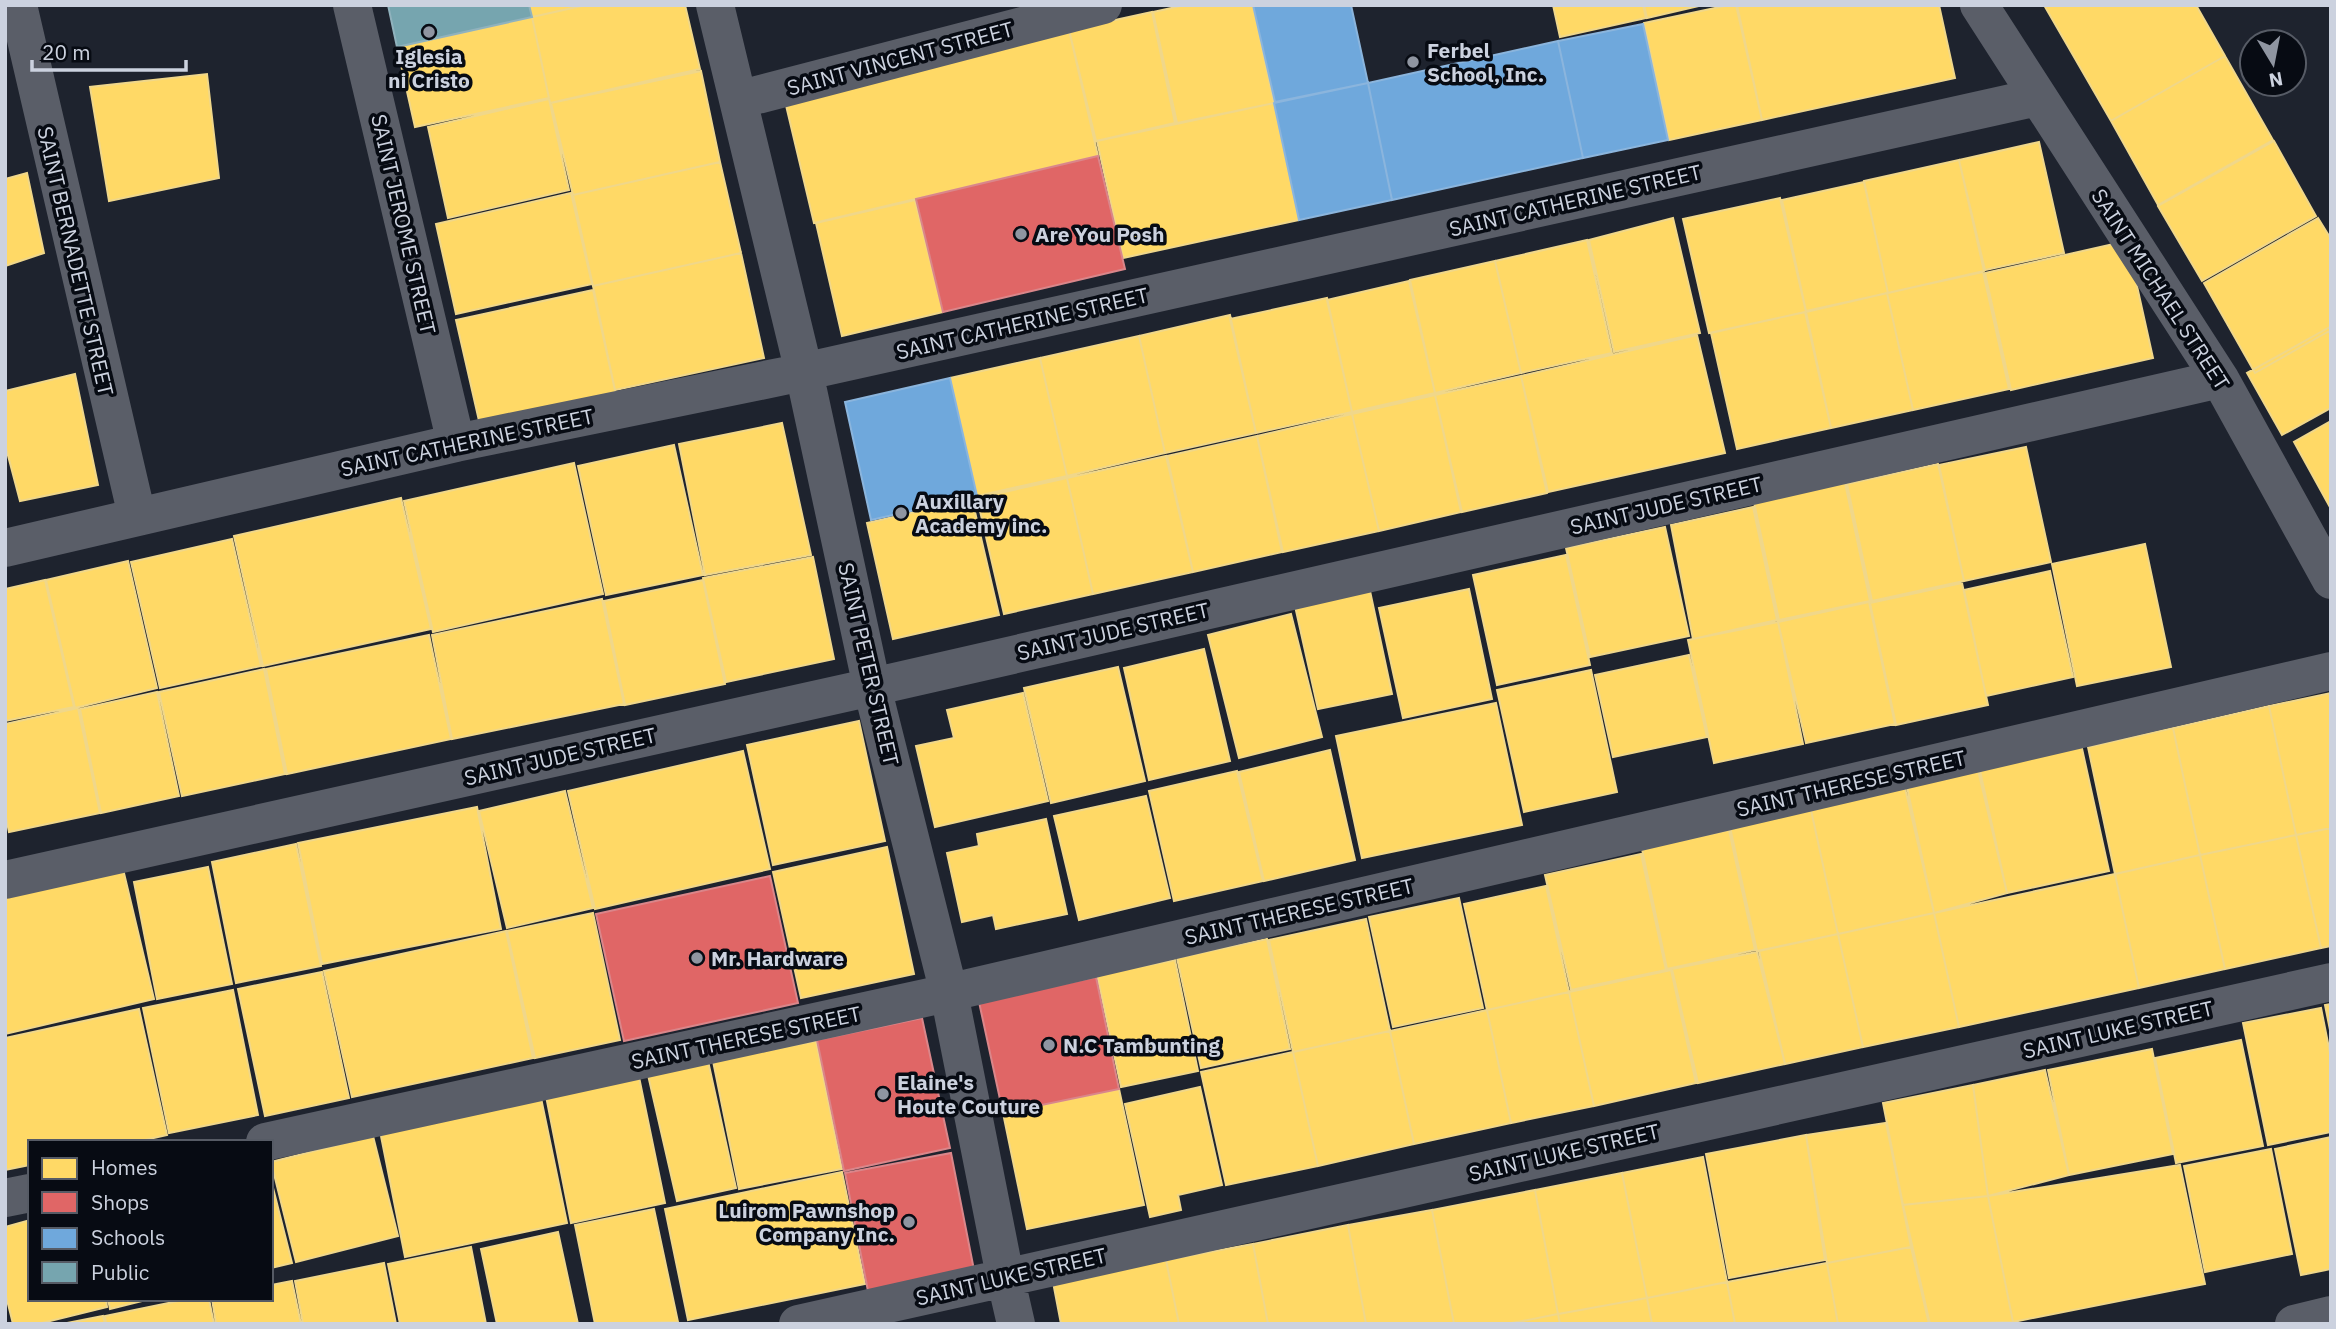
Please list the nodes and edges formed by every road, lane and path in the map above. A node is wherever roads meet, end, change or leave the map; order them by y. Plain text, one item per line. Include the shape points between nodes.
1 (18, 5) edge
2 (352, 5) edge
3 (715, 5) edge
4 (1103, 5) edge
5 (1979, 5) edge
6 (2038, 97) junction
7 (738, 100) junction
8 (804, 372) junction
9 (2220, 379) junction
10 (456, 443) junction
11 (137, 516) junction
12 (5, 548) edge
13 (2331, 580) edge
14 (2331, 671) edge
15 (872, 687) junction
16 (5, 880) edge
17 (2331, 982) edge
18 (949, 993) junction
19 (273, 1140) edge
20 (28, 1193) edge
21 (5, 1198) edge
22 (1005, 1276) junction
23 (2331, 1315) edge
24 (798, 1324) edge
25 (1016, 1324) edge
26 (2294, 1324) edge

1 - 11 street, SAINT BERNADETTE STREET
2 - 10 street, SAINT JEROME STREET
3 - 7 street, SAINT PETER STREET
4 - 7 street, SAINT VINCENT STREET
5 - 6 street, SAINT MICHAEL STREET
6 - 8 street, SAINT CATHERINE STREET
6 - 9 street, SAINT MICHAEL STREET
7 - 8 street, SAINT PETER STREET
8 - 10 street, SAINT CATHERINE STREET
8 - 15 street, SAINT PETER STREET
9 - 13 street, SAINT MICHAEL STREET
9 - 15 street, SAINT JUDE STREET
10 - 11 street, SAINT CATHERINE STREET
11 - 12 street, SAINT CATHERINE STREET
14 - 18 street, SAINT THERESE STREET
15 - 16 street, SAINT JUDE STREET
15 - 18 street, SAINT PETER STREET
17 - 22 street, SAINT LUKE STREET
18 - 19 street, SAINT THERESE STREET
18 - 22 street, SAINT PETER STREET
20 - 21 street
22 - 24 street, SAINT LUKE STREET
22 - 25 street, SAINT PETER STREET
23 - 26 street

